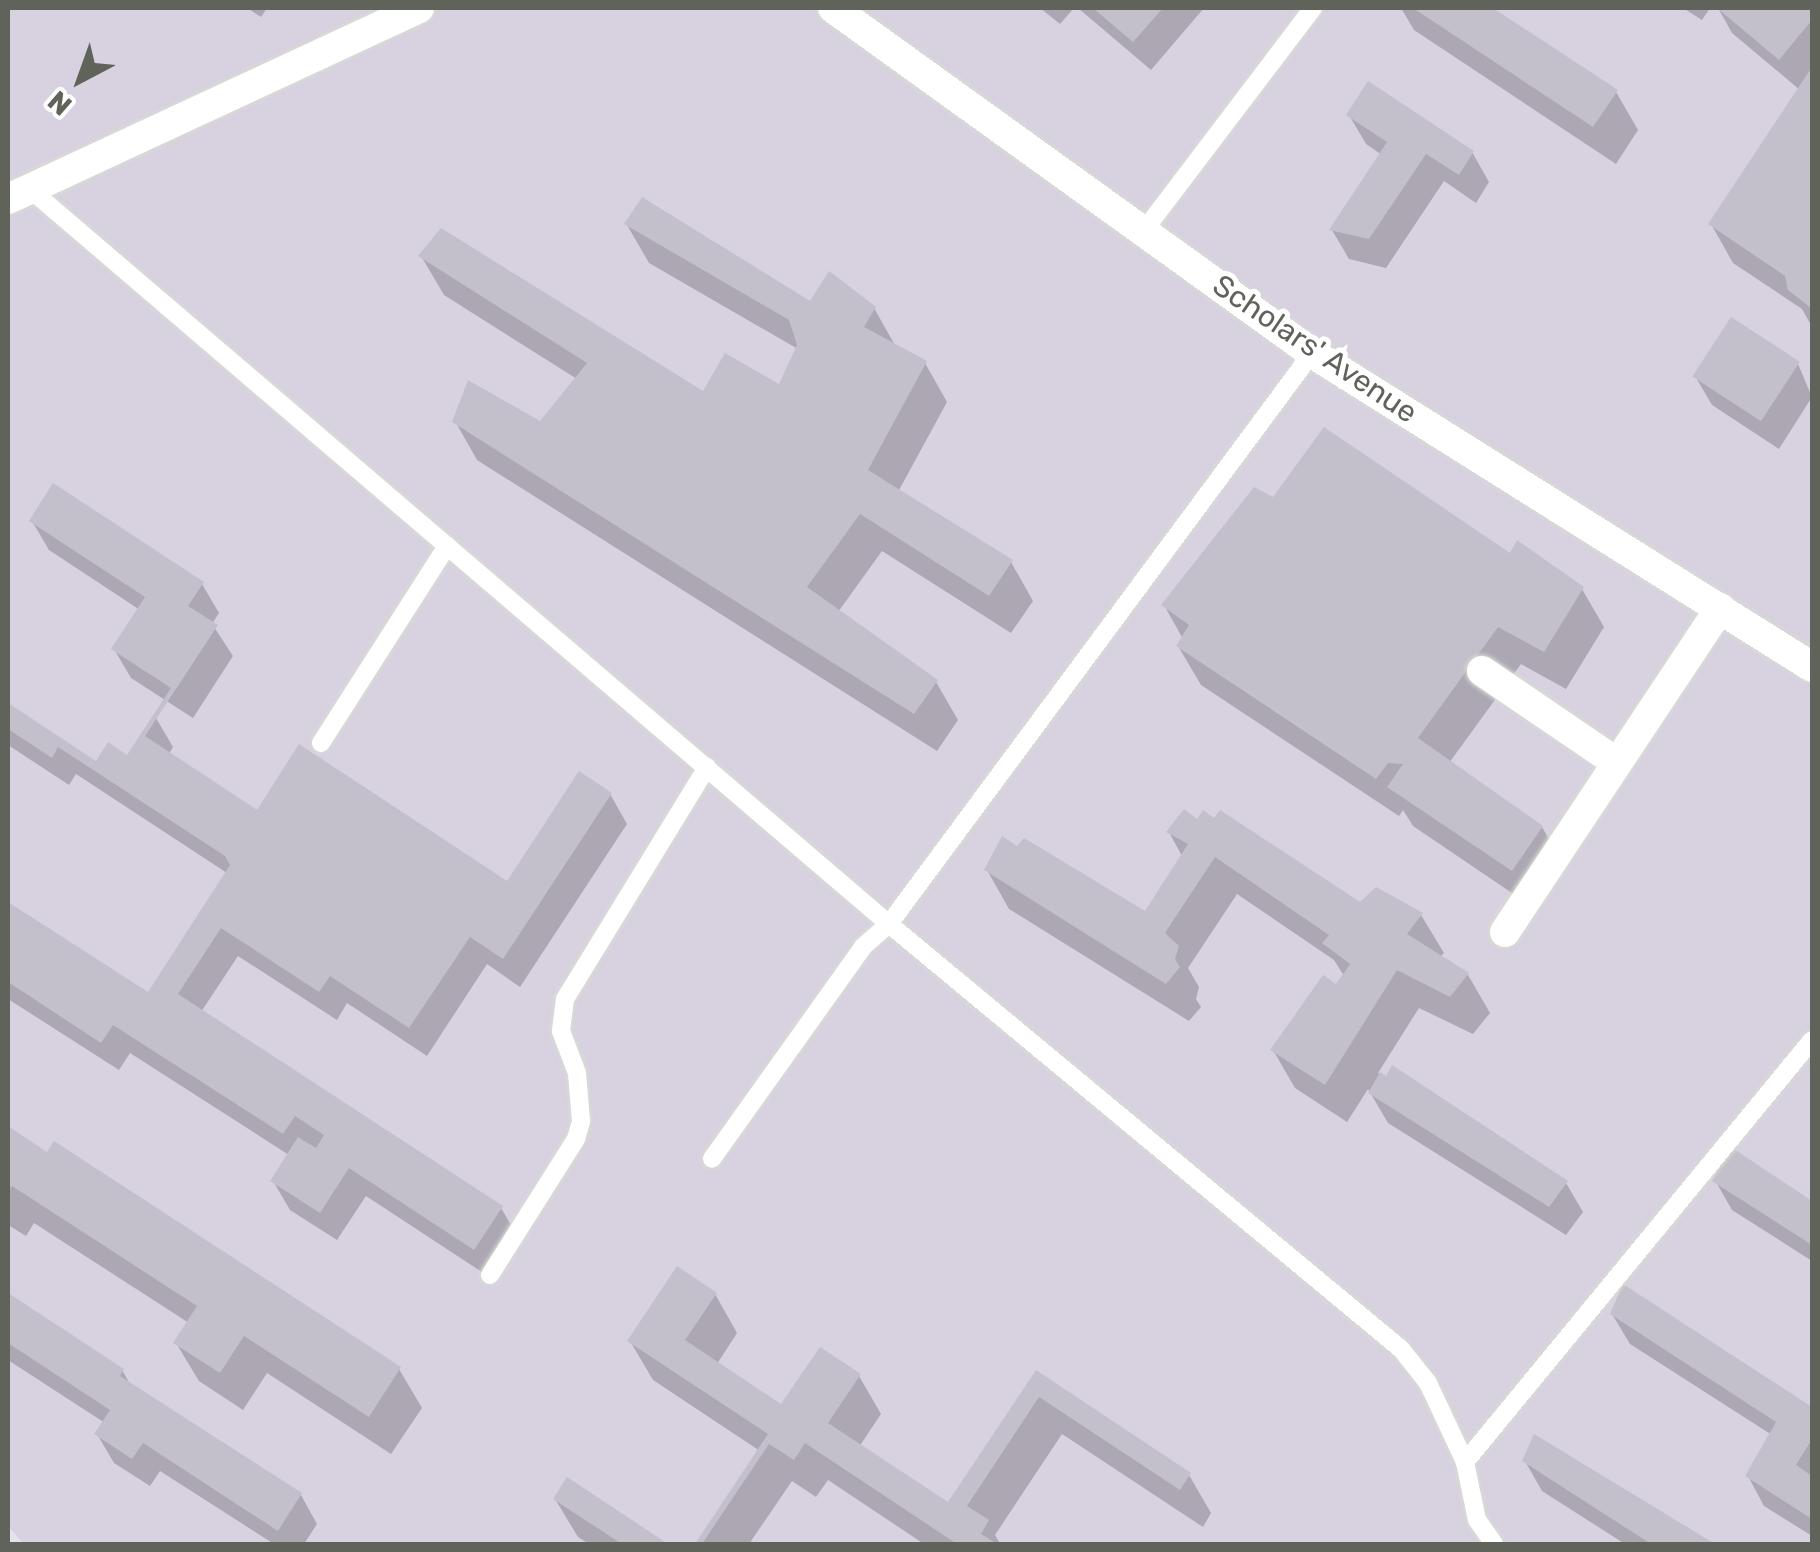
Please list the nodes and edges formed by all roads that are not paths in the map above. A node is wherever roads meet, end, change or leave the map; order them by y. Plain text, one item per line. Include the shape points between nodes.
1 (419, 8) edge
2 (833, 8) edge
3 (1312, 8) edge
4 (19, 195) edge
5 (1144, 232) junction
6 (1312, 352) junction
7 (447, 546) junction
8 (1720, 608) junction
9 (1812, 667) edge
10 (1482, 671) dead end
11 (321, 742) dead end
12 (1616, 762) junction
13 (707, 768) junction
14 (889, 924) junction
15 (1504, 932) dead end
16 (1812, 1040) edge
17 (712, 1159) dead end
18 (490, 1275) dead end
19 (1465, 1462) junction
20 (1494, 1544) edge

1 - 4 street
2 - 5 street, Scholars' Avenue
3 - 5 lane
4 - 7 lane
5 - 6 street, Scholars' Avenue
6 - 8 street, Scholars' Avenue
6 - 14 lane
7 - 11 lane
7 - 13 lane
8 - 9 street, Scholars' Avenue
8 - 12 street
10 - 12 street
12 - 15 street
13 - 14 lane
13 - 18 lane via 565,999 561,1031 582,1100 576,1139
14 - 17 lane via 863,947
14 - 19 lane via 1401,1349 1428,1383
16 - 19 lane
19 - 20 lane via 1476,1520

